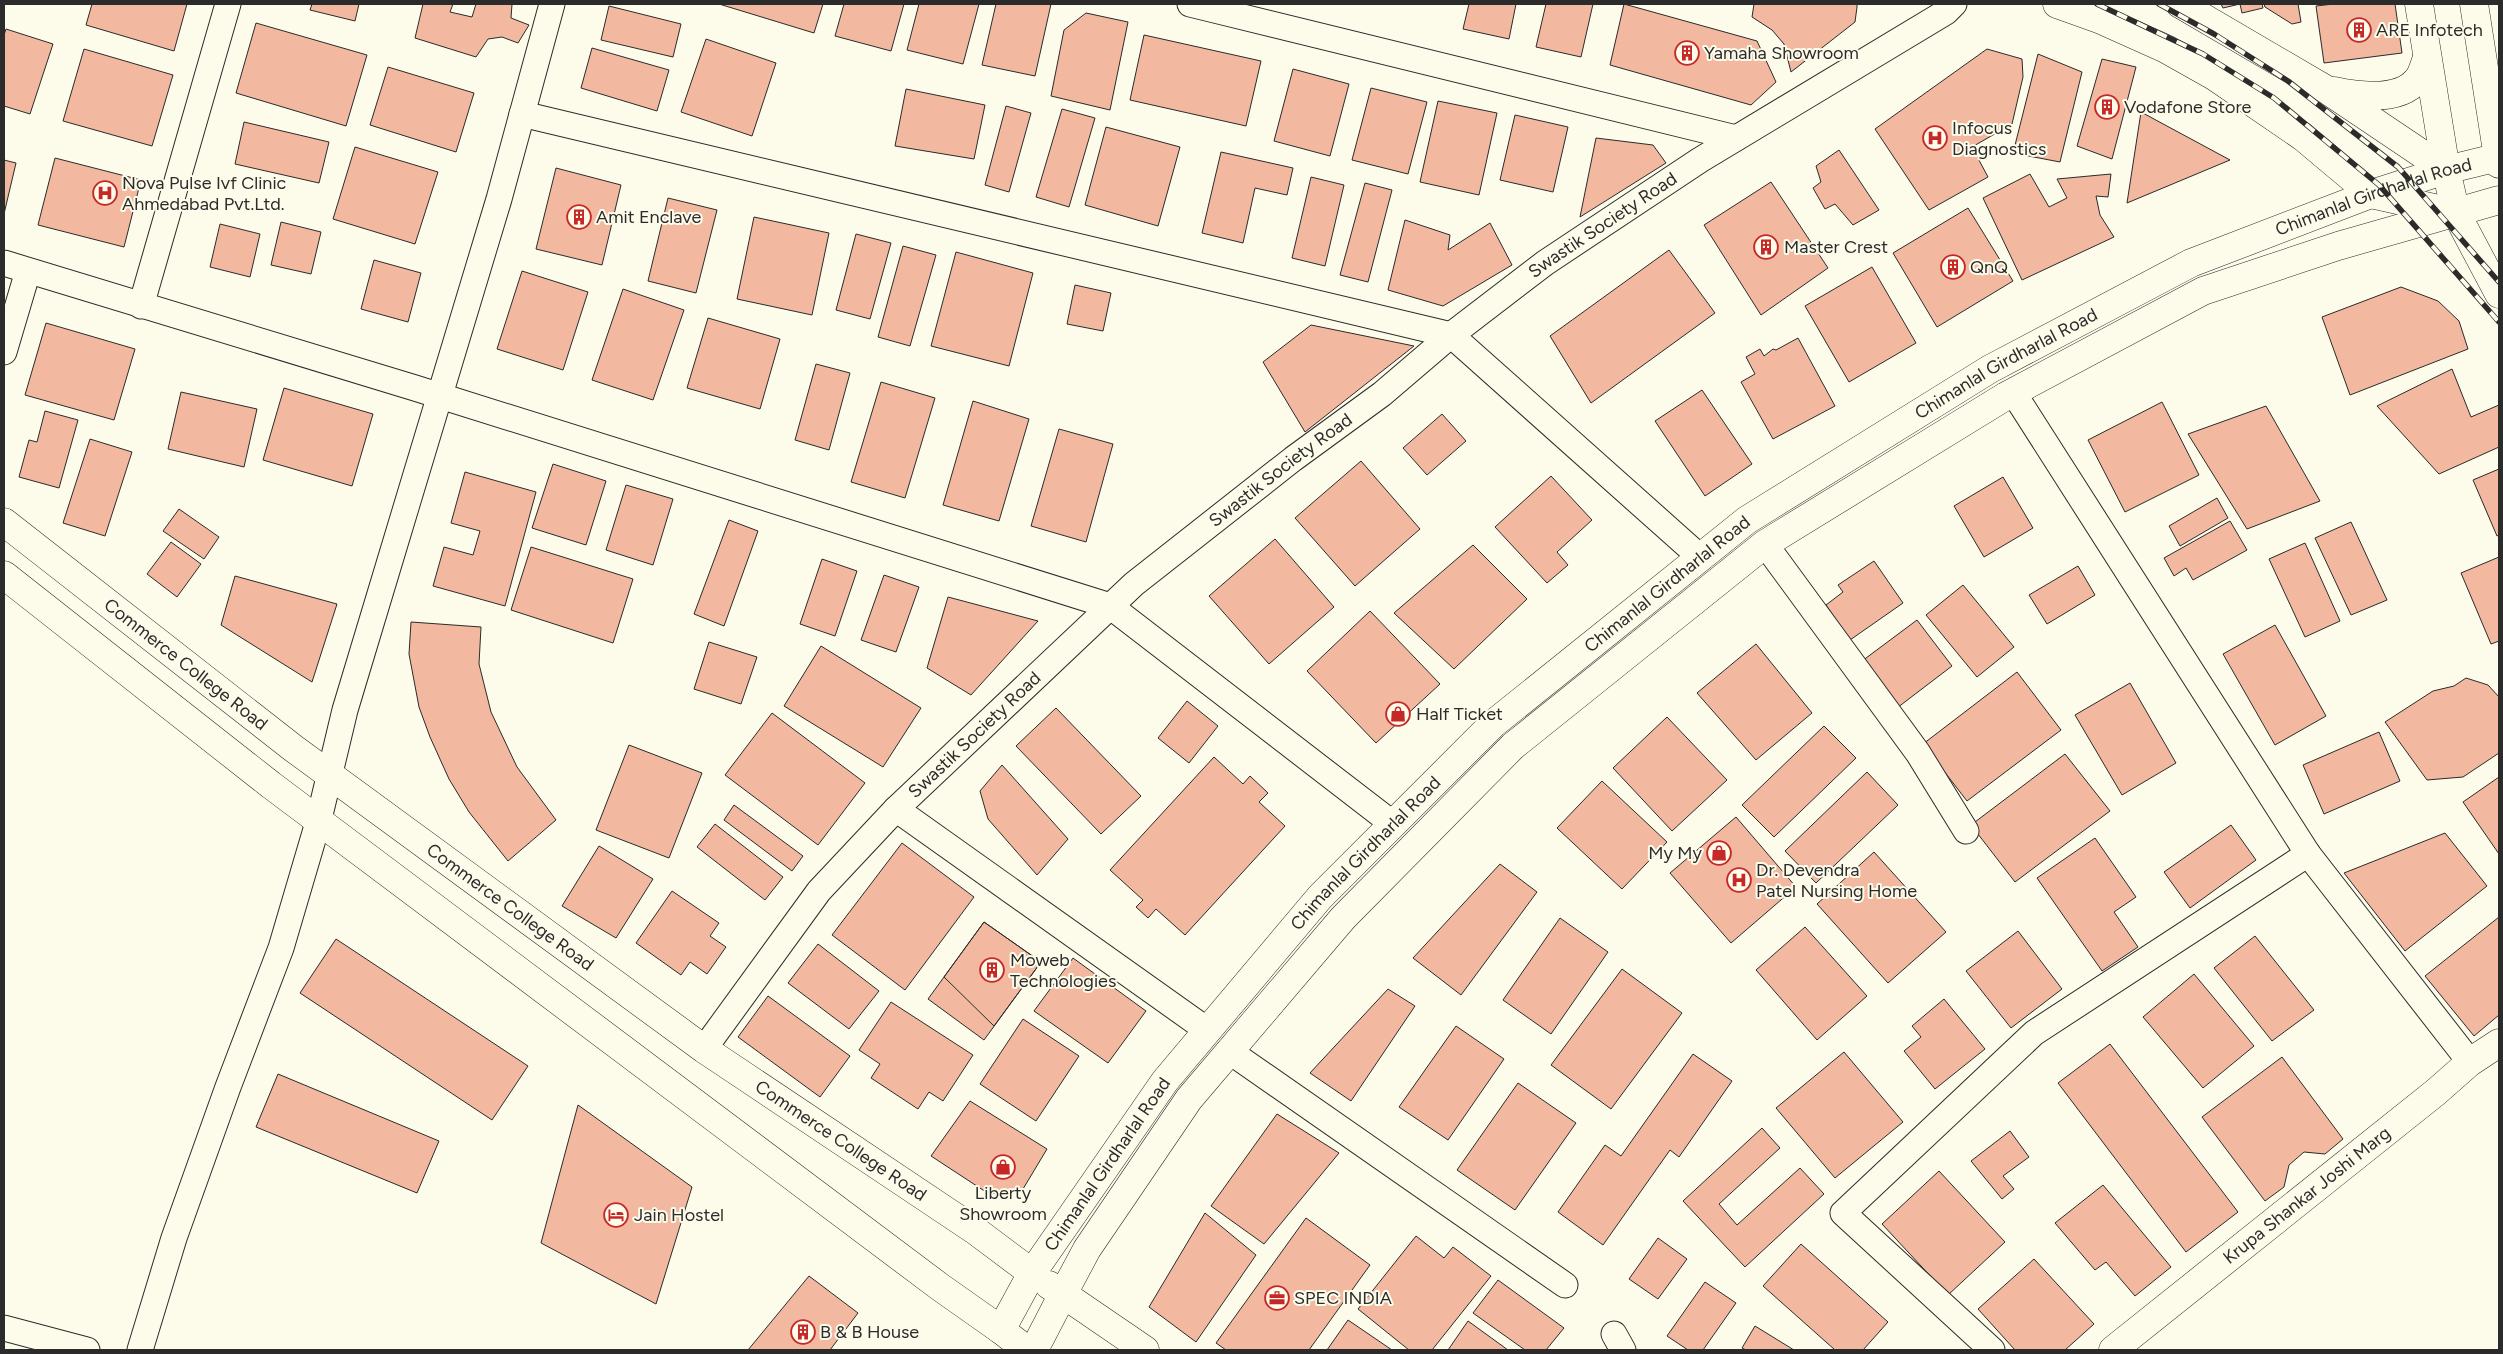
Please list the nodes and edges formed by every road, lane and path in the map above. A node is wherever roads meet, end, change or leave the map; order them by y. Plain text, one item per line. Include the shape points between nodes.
1 (228, 4) edge
2 (552, 4) edge
3 (1190, 4) edge
4 (1954, 4) edge
5 (2057, 4) edge
6 (2180, 4) edge
7 (2419, 4) edge
8 (2474, 4) edge
9 (2427, 58) junction
10 (2327, 90) junction
11 (522, 114) junction
12 (1736, 138) junction
13 (2499, 160) edge
14 (2446, 170) junction
15 (2371, 194) junction
16 (2499, 200) edge
17 (2456, 213) junction
18 (4, 263) edge
19 (28, 271) junction
20 (2499, 294) edge
21 (141, 306) junction
22 (1451, 335) junction
23 (4, 352) edge
24 (2012, 392) junction
25 (440, 396) junction
26 (4, 522) edge
27 (1764, 544) junction
28 (1700, 557) junction
29 (4, 575) edge
30 (1110, 606) junction
31 (330, 774) junction
32 (896, 810) junction
33 (319, 819) junction
34 (1393, 824) junction
35 (1966, 831) dead end
36 (2308, 854) junction
37 (1207, 1030) junction
38 (2499, 1043) edge
39 (704, 1049) junction
40 (1230, 1051) junction
41 (2470, 1062) junction
42 (1032, 1273) junction
43 (1565, 1285) dead end
44 (1064, 1294) junction
45 (4, 1328) edge
46 (995, 1340) edge
47 (87, 1350) edge
48 (140, 1350) edge
49 (1027, 1350) edge
50 (1034, 1350) edge
51 (1145, 1350) edge
52 (1992, 1350) edge
53 (2113, 1350) edge

1 - 21 street
2 - 11 street
3 - 12 street
4 - 12 street, Swastik Society Road via 1946,12
5 - 15 main road via 2157,45 2214,76 2302,137
6 - 10 main road
7 - 9 main road
8 - 13 main road
9 - 10 main road via 2417,80 2405,89 2372,97
9 - 14 main road
10 - 14 main road
11 - 22 street
11 - 25 street
12 - 22 street, Swastik Society Road via 1545,263
13 - 14 main road, Chimanlal Girdharlal Road
14 - 15 main road, Chimanlal Girdharlal Road
14 - 17 main road
15 - 17 main road
15 - 28 main road, Chimanlal Girdharlal Road via 2191,263 1990,369 1747,520
16 - 17 main road, Chimanlal Girdharlal Road
17 - 20 main road
17 - 24 main road, Chimanlal Girdharlal Road via 2338,246 2203,291
18 - 19 street
19 - 21 street
19 - 23 street
21 - 25 street
22 - 28 street
22 - 30 street, Swastik Society Road via 1382,394 1293,459
24 - 27 main road, Chimanlal Girdharlal Road
24 - 36 street
25 - 30 street
25 - 31 street via 345,710
26 - 31 main road, Commerce College Road
27 - 35 street via 1918,753
27 - 40 main road, Chimanlal Girdharlal Road via 1514,746 1343,918
28 - 34 main road, Chimanlal Girdharlal Road via 1493,724
29 - 33 main road via 271,785
30 - 32 street, Swastik Society Road
30 - 34 street
31 - 33 street
31 - 39 main road, Commerce College Road
32 - 37 street
32 - 39 street, Swastik Society Road via 819,891
33 - 46 main road via 940,1287
33 - 48 street via 281,948 178,1229
34 - 37 main road, Chimanlal Girdharlal Road via 1320,897
36 - 41 street
36 - 52 street via 2034,1033 1843,1213
37 - 42 main road, Chimanlal Girdharlal Road via 1165,1081
38 - 41 main road, Krupa Shankar Joshi Marg
39 - 42 main road, Commerce College Road
40 - 43 street
40 - 44 main road, Chimanlal Girdharlal Road via 1189,1099 1087,1249
41 - 53 main road, Krupa Shankar Joshi Marg
42 - 44 main road, Commerce College Road
42 - 46 main road, Chimanlal Girdharlal Road
44 - 50 main road, Chimanlal Girdharlal Road
44 - 51 main road
45 - 47 street
46 - 49 main road

